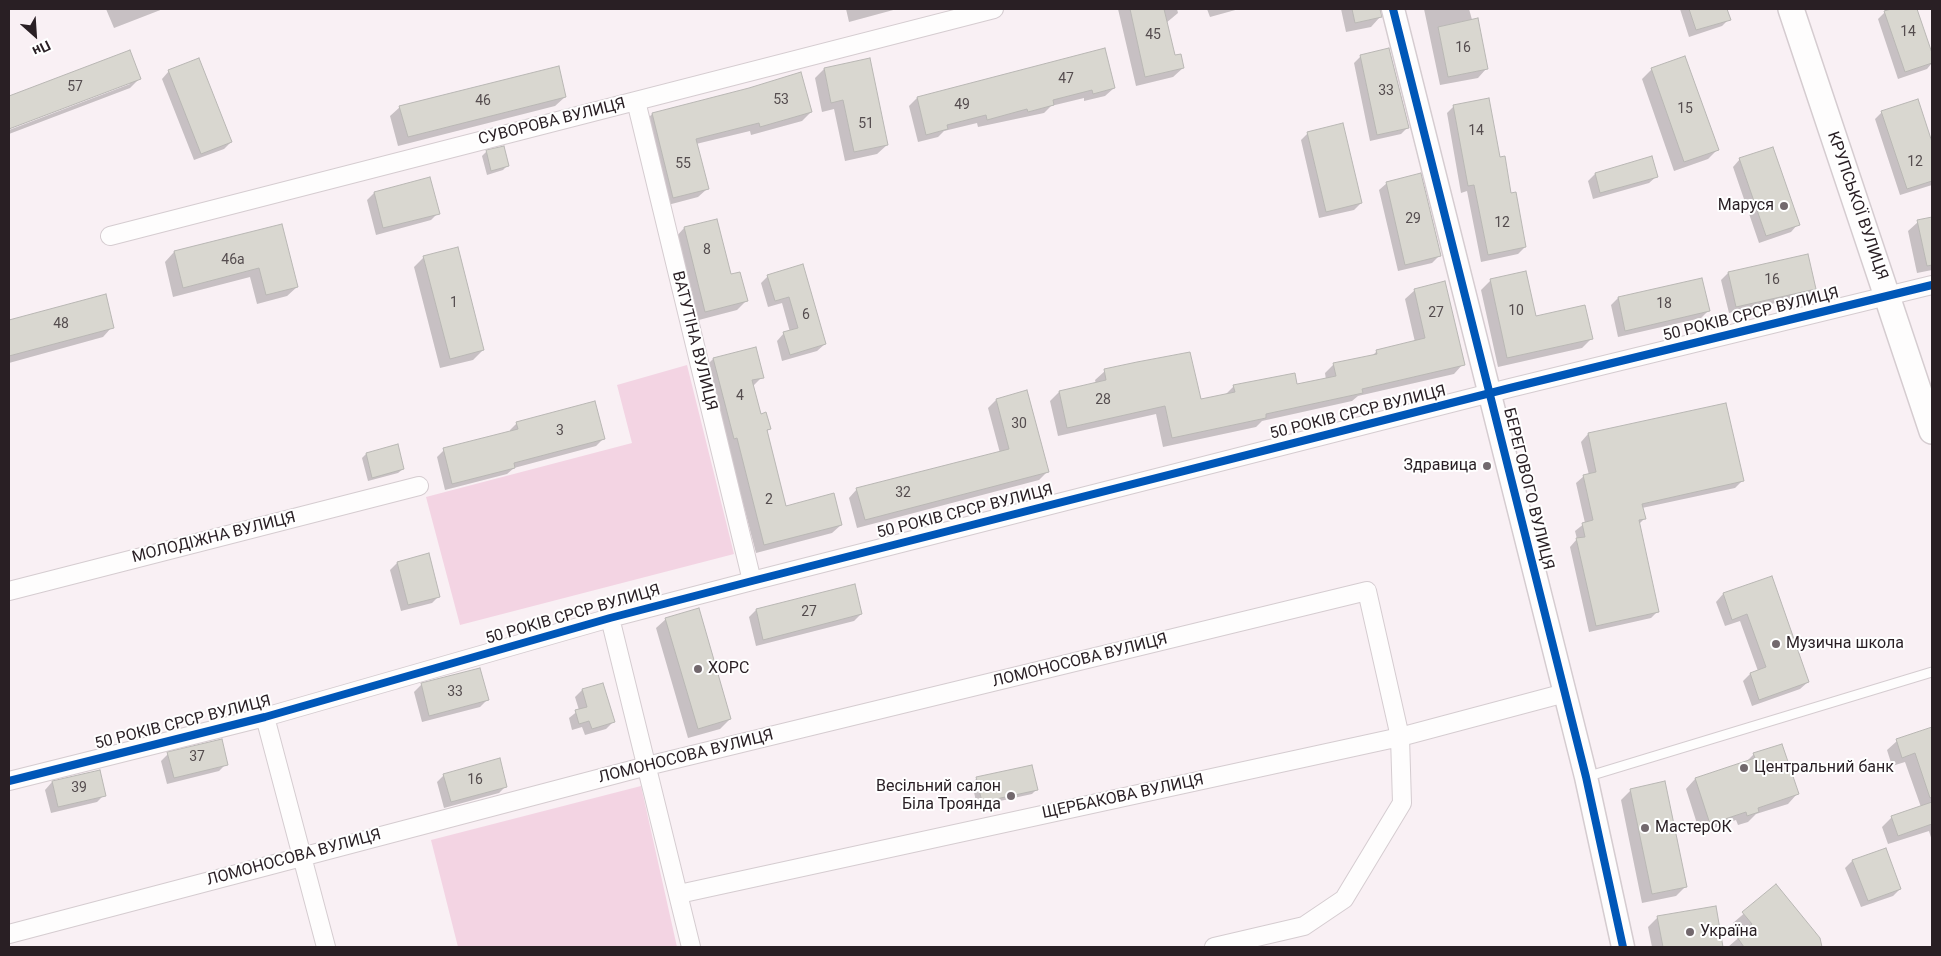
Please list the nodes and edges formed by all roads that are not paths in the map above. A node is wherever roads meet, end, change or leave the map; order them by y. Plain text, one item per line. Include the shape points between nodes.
1 (994, 9) edge
2 (1393, 9) edge
3 (1791, 9) edge
4 (636, 101) junction
5 (110, 236) dead end
6 (1932, 284) edge
7 (1887, 295) junction
8 (1490, 393) junction
9 (1932, 431) edge
10 (419, 486) dead end
11 (752, 581) junction
12 (9, 591) edge
13 (610, 618) junction
14 (1932, 672) edge
15 (1565, 694) junction
16 (265, 717) junction
17 (1400, 737) junction
18 (647, 766) junction
19 (1586, 777) junction
20 (9, 781) edge
21 (302, 855) junction
22 (679, 894) junction
23 (9, 934) edge
24 (326, 947) edge
25 (691, 947) edge
26 (1214, 947) edge
27 (1623, 947) edge

1 - 4 street, СУВОРОВА ВУЛИЦЯ
2 - 8 street, БЕРЕГОВОГО ВУЛИЦЯ
3 - 7 main road, КРУПСЬКОЇ ВУЛИЦЯ
4 - 5 street, СУВОРОВА ВУЛИЦЯ
4 - 11 street, ВАТУТІНА ВУЛИЦЯ
6 - 7 street, 50 РОКІВ СРСР ВУЛИЦЯ
7 - 8 street, 50 РОКІВ СРСР ВУЛИЦЯ
7 - 9 main road, КРУПСЬКОЇ ВУЛИЦЯ
8 - 11 street, 50 РОКІВ СРСР ВУЛИЦЯ
8 - 15 street, БЕРЕГОВОГО ВУЛИЦЯ
10 - 12 street, МОЛОДІЖНА ВУЛИЦЯ
11 - 13 street, 50 РОКІВ СРСР ВУЛИЦЯ
13 - 16 street, 50 РОКІВ СРСР ВУЛИЦЯ
13 - 18 street
14 - 19 lane
15 - 17 street, ЩЕРБАКОВА ВУЛИЦЯ
15 - 19 street, БЕРЕГОВОГО ВУЛИЦЯ
16 - 20 street, 50 РОКІВ СРСР ВУЛИЦЯ
16 - 21 street
17 - 18 street, ЛОМОНОСОВА ВУЛИЦЯ via 1367,591
17 - 22 street, ЩЕРБАКОВА ВУЛИЦЯ
17 - 26 street via 1402,803 1344,899 1304,926
18 - 21 street, ЛОМОНОСОВА ВУЛИЦЯ
18 - 22 street
19 - 27 street, БЕРЕГОВОГО ВУЛИЦЯ
21 - 23 street, ЛОМОНОСОВА ВУЛИЦЯ
21 - 24 street
22 - 25 street

